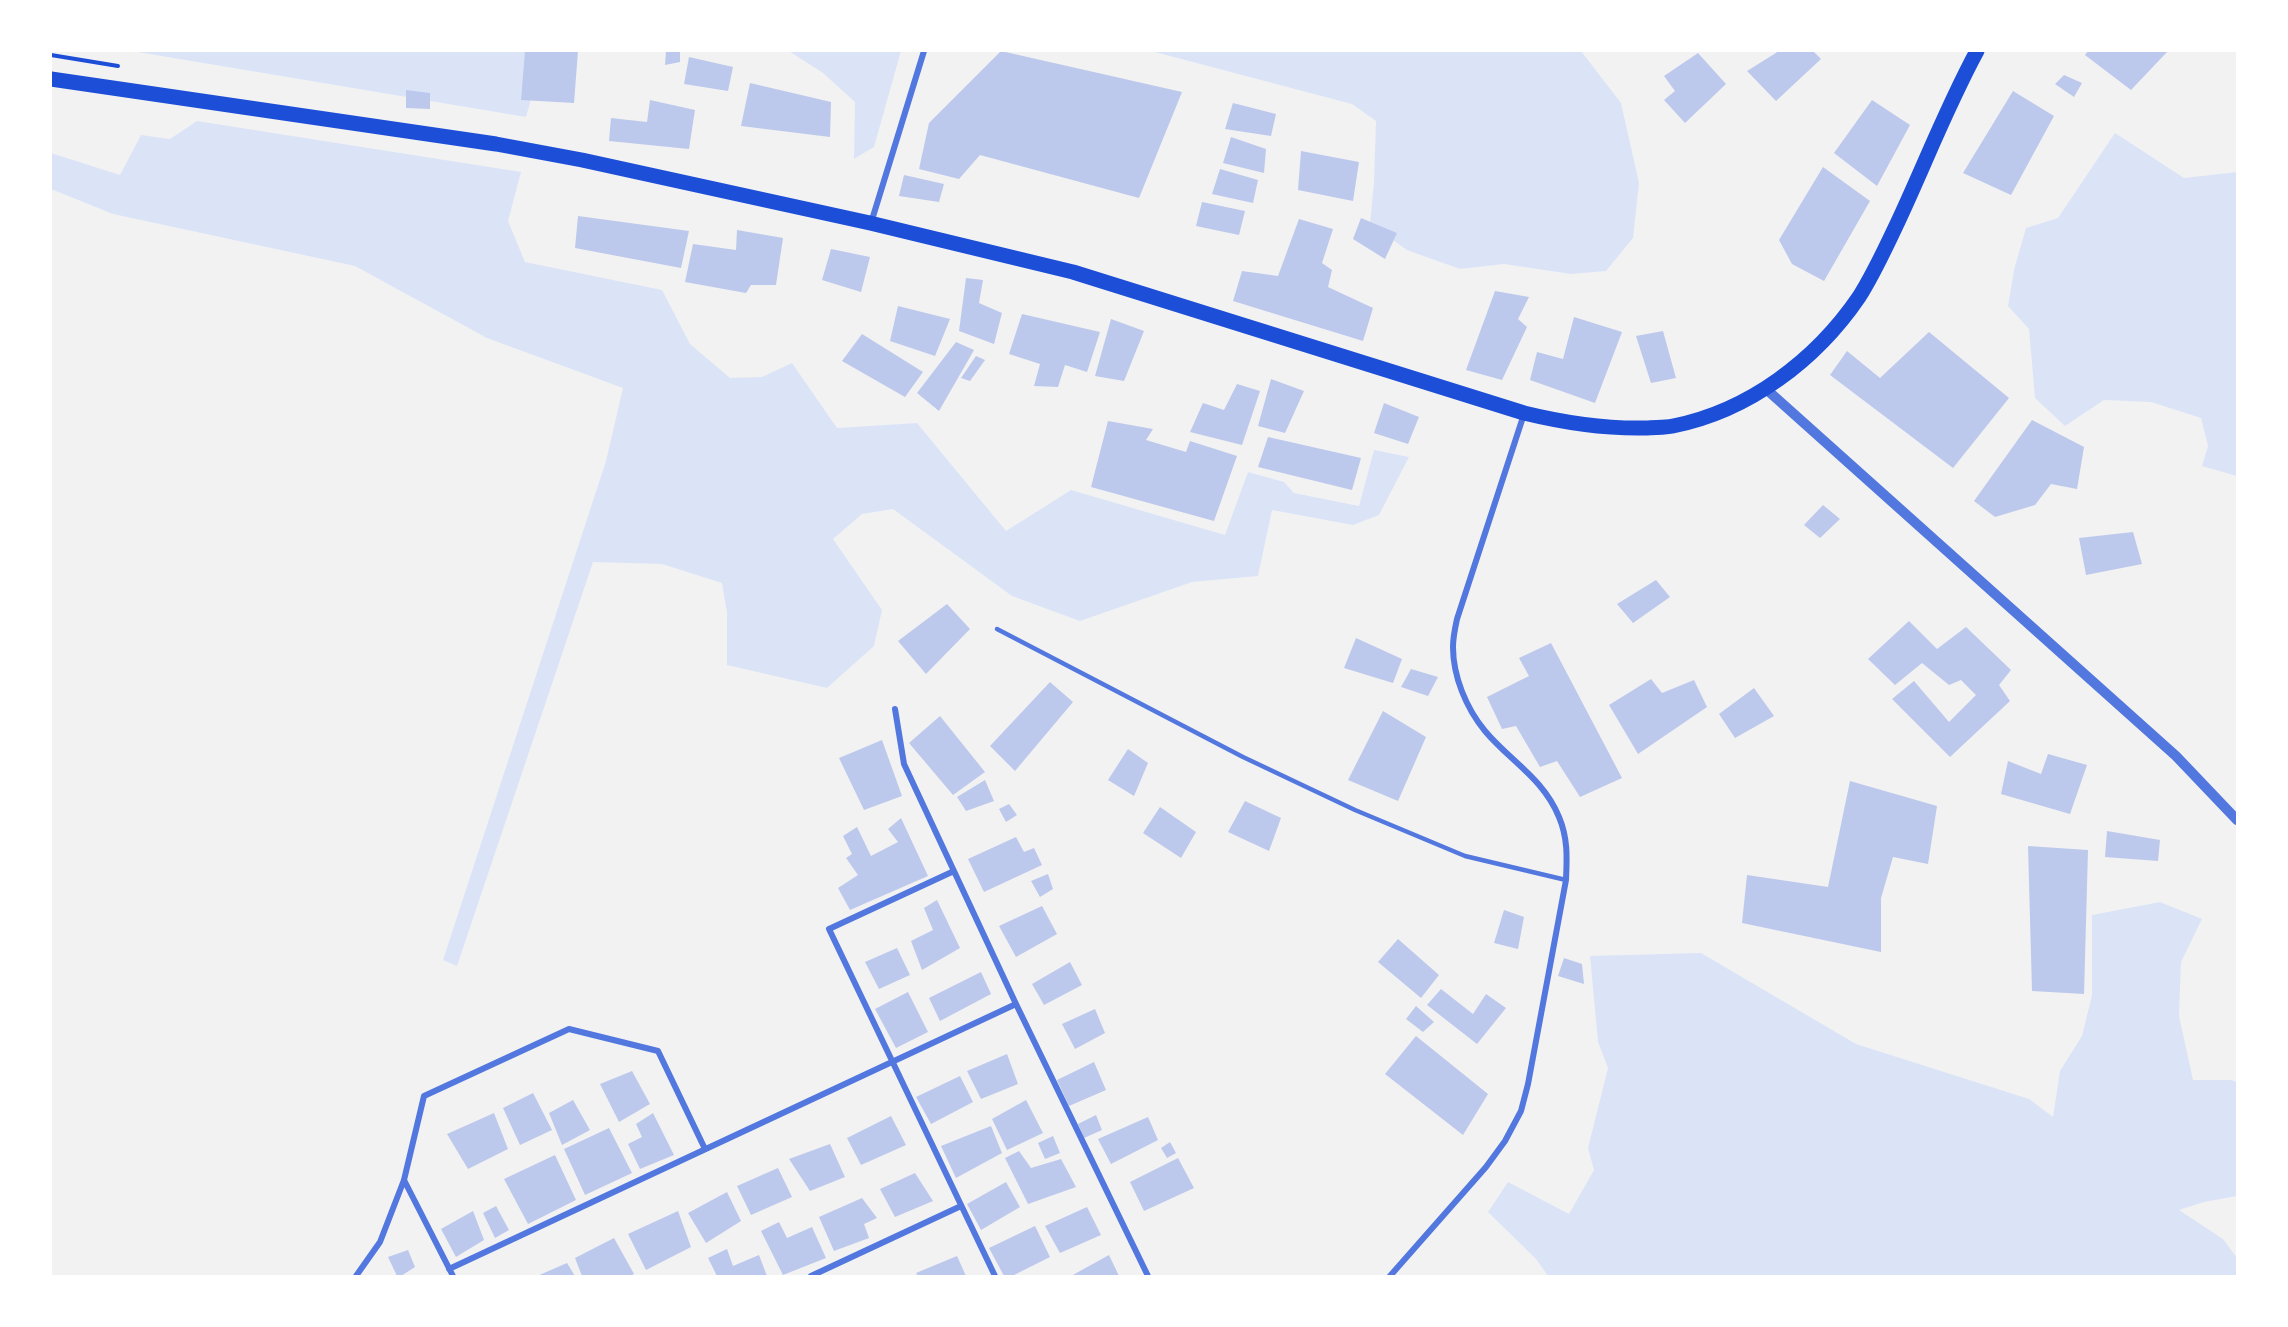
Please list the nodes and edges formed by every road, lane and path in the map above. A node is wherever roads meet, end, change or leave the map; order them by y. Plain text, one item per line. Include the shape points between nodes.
1 (924, 51) edge
2 (1977, 51) edge
3 (51, 79) edge
4 (870, 223) junction
5 (1766, 389) junction
6 (1524, 413) junction
7 (997, 629) dead end
8 (895, 709) dead end
9 (2237, 820) edge
10 (954, 871) junction
11 (1566, 880) junction
12 (1016, 1004) junction
13 (892, 1062) junction
14 (705, 1149) junction
15 (404, 1180) junction
16 (961, 1206) junction
17 (449, 1269) junction
18 (356, 1276) edge
19 (453, 1276) edge
20 (811, 1276) edge
21 (995, 1276) edge
22 (1148, 1276) edge
23 (1390, 1276) edge

1 - 4 street
2 - 5 main road via 1858,297 1802,362
3 - 4 main road via 496,144
4 - 6 main road via 1073,272
5 - 6 main road via 1719,412 1672,426 1620,429
5 - 9 street via 2176,756
6 - 11 street via 1457,619 1453,647 1456,676 1468,707 1485,731 1544,790 1559,817 1567,847
7 - 11 lane via 1243,757 1355,810 1464,856
8 - 10 street via 904,764
10 - 12 street
10 - 13 street via 829,929
11 - 23 street via 1521,1111 1486,1167
12 - 13 street
12 - 22 street
13 - 14 street
13 - 16 street
14 - 15 street via 658,1051 569,1029 424,1096
14 - 17 street
15 - 17 street
15 - 18 street via 380,1242
16 - 20 street
16 - 21 street
17 - 19 street

